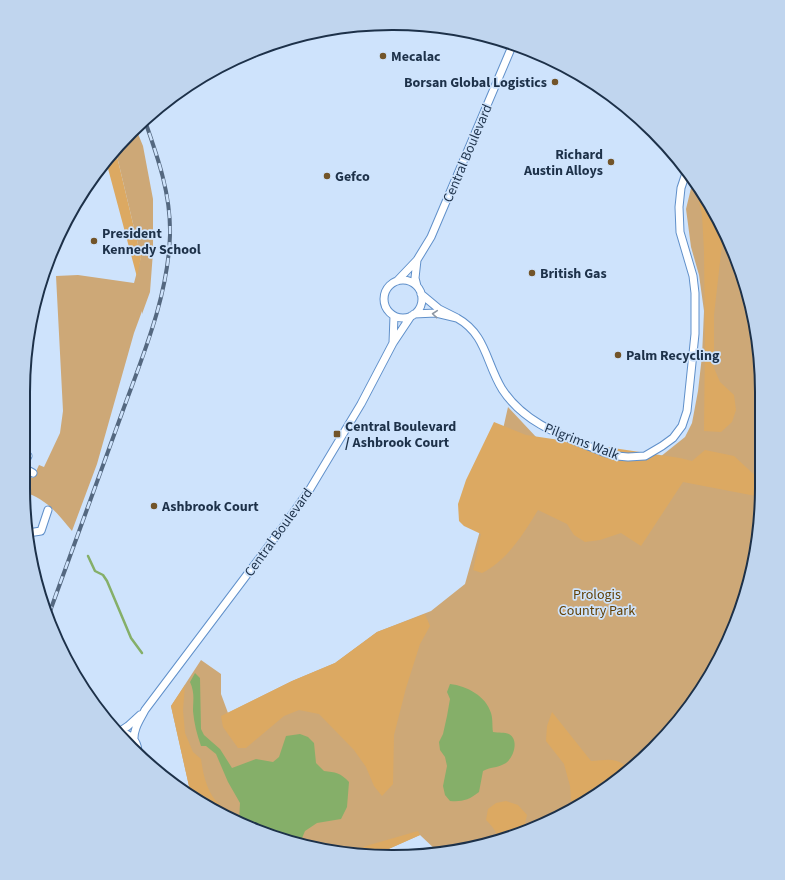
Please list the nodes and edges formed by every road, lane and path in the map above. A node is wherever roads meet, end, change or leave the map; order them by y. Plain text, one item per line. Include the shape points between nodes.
1 (511, 50) edge
2 (684, 178) edge
3 (417, 260) junction
4 (397, 281) junction
5 (417, 286) junction
6 (421, 294) junction
7 (413, 315) junction
8 (394, 316) junction
9 (457, 318) junction
10 (393, 343) junction
11 (30, 472) edge
12 (33, 474) dead end
13 (48, 510) dead end
14 (33, 533) edge
15 (145, 710) junction
16 (123, 730) edge
17 (126, 734) edge
18 (134, 741) joint

1 - 3 street, Central Boulevard via 431,237
2 - 9 street, Pilgrims Walk via 679,207 680,232 693,276 694,341 687,411 682,426 673,438 662,446 645,456 617,456 536,423 520,411 502,388 476,333
3 - 4 street, Central Boulevard
3 - 5 street, Central Boulevard
4 - 5 street via 409,281
4 - 8 street via 389,286 384,295 384,304
5 - 6 street
6 - 7 street via 421,304
6 - 9 street, Pilgrims Walk via 439,309
7 - 8 street via 401,318
9 -> 7 street, Pilgrims Walk via 436,313
7 - 10 street, Central Boulevard
8 - 10 street, Central Boulevard
10 - 15 street, Central Boulevard via 361,404 310,488
11 - 12 street
13 - 14 street via 41,531
15 - 16 street, Central Boulevard
15 - 18 street, Central Boulevard via 136,726
17 - 18 street

